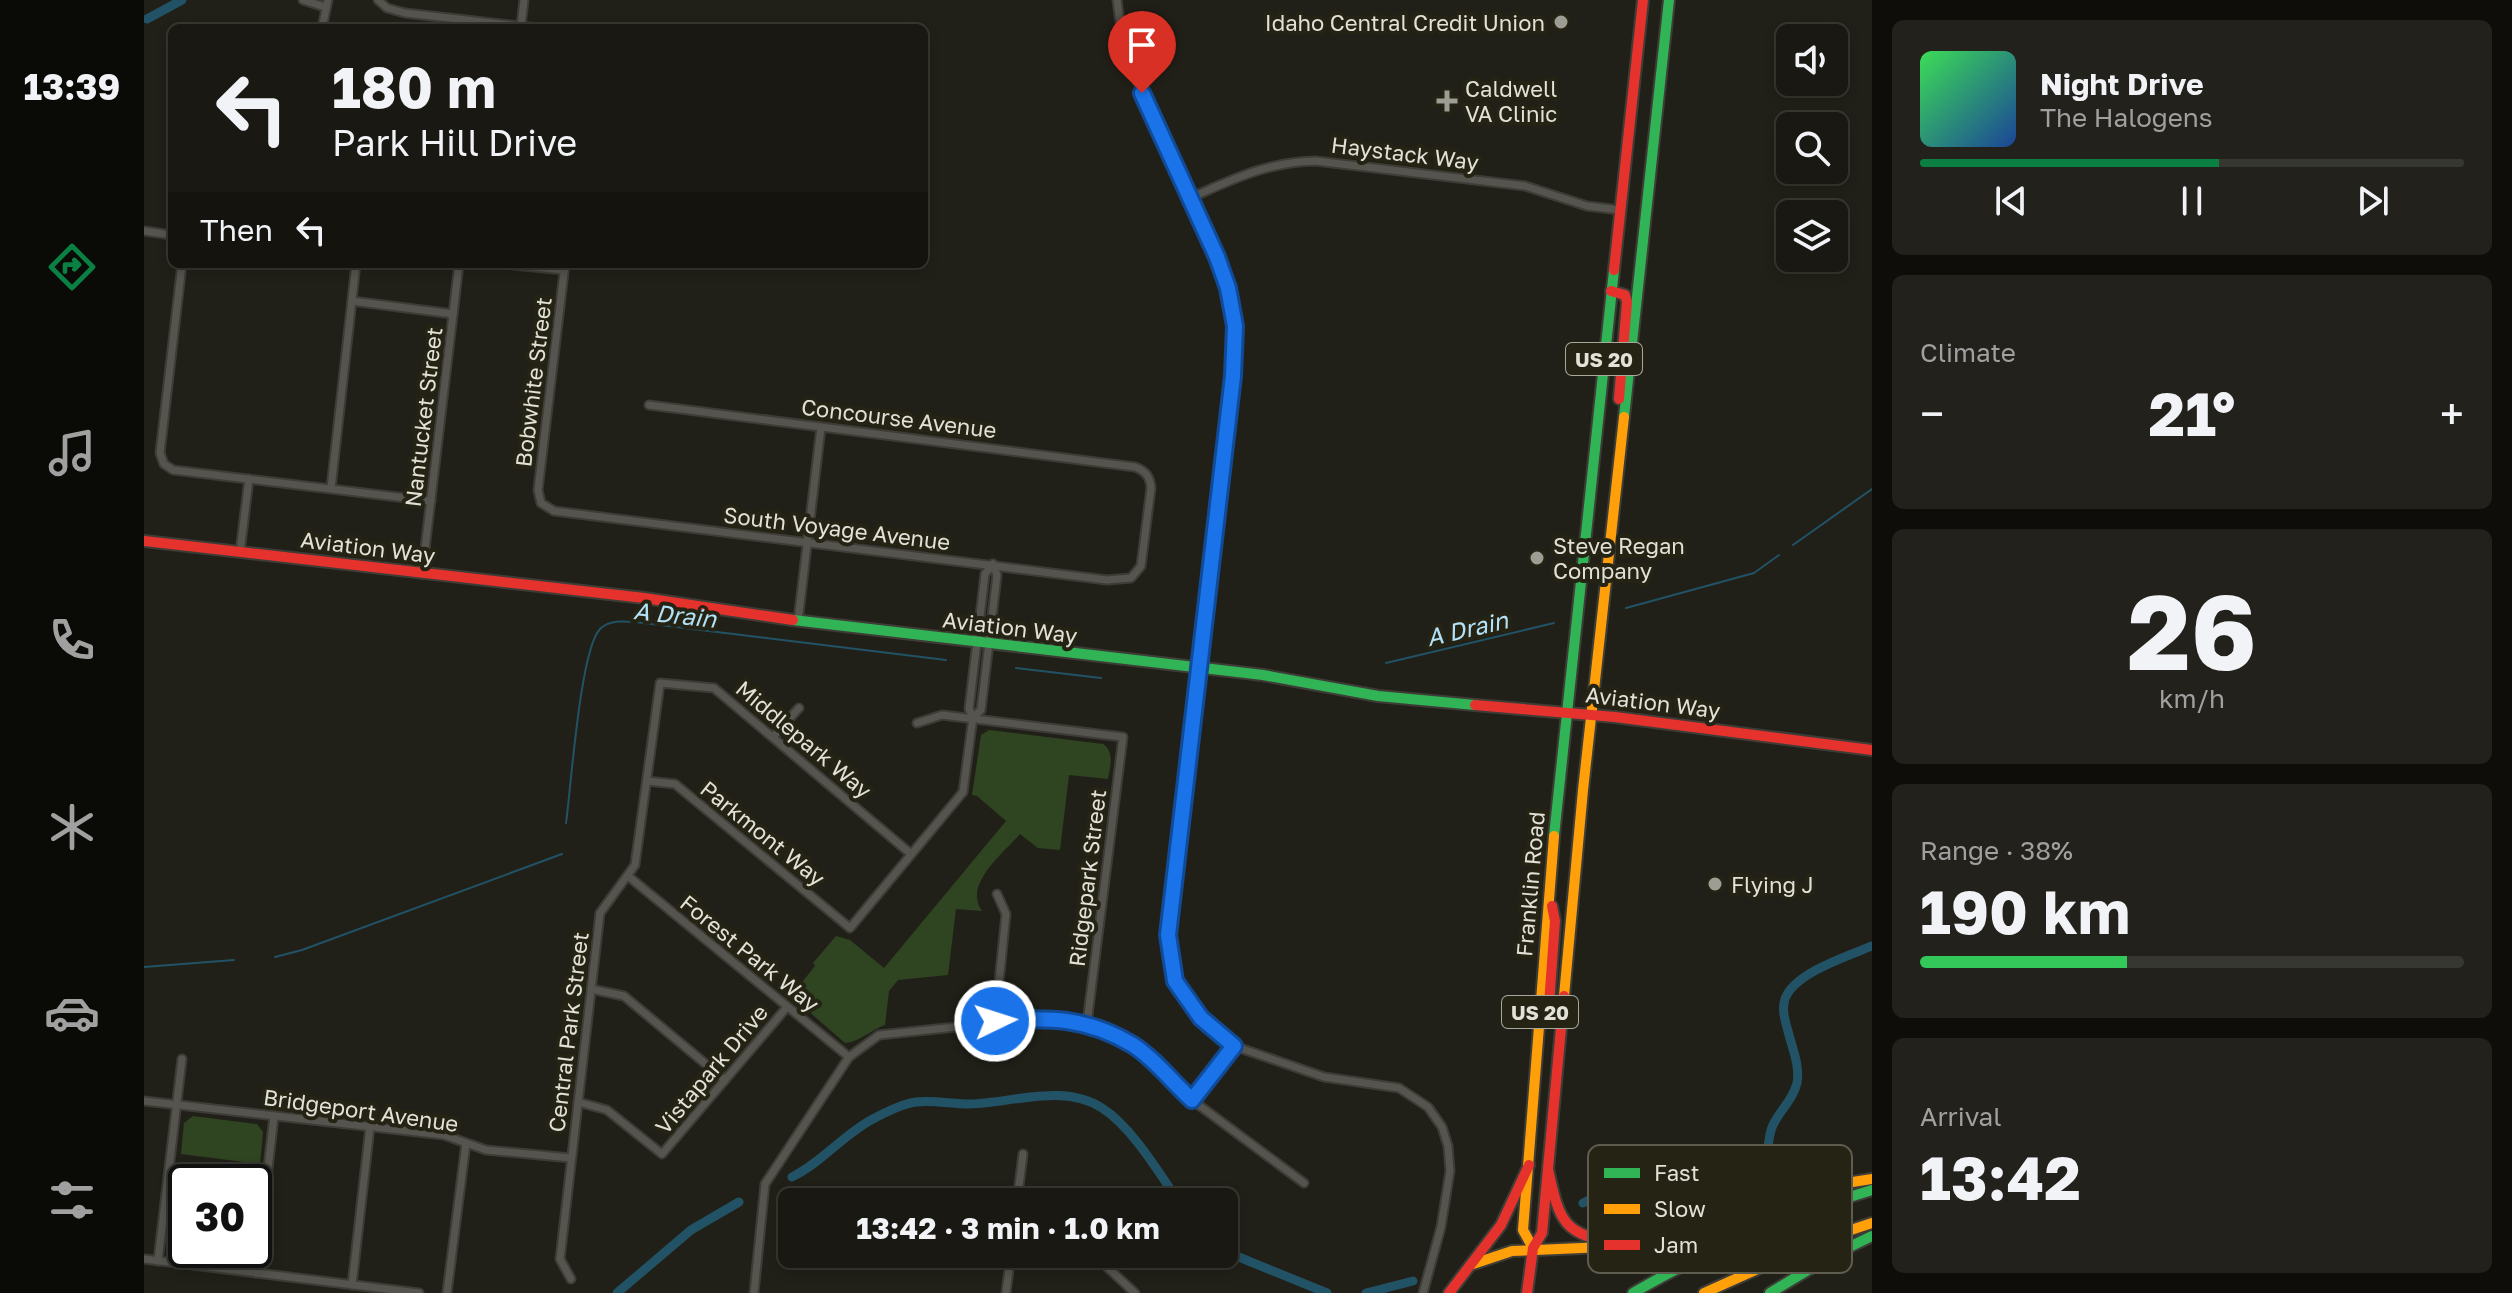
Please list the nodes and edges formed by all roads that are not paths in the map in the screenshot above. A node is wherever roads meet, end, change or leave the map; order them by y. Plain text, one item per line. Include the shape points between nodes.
1 (303, 0) edge
2 (378, 0) edge
3 (524, 0) edge
4 (1117, 0) edge
5 (1643, 0) edge
6 (1669, 0) edge
7 (326, 4) edge
8 (323, 24) edge
9 (503, 24) edge
10 (521, 24) edge
11 (1190, 198) junction
12 (1620, 210) junction
13 (144, 231) edge
14 (168, 234) edge
15 (182, 268) edge
16 (356, 268) edge
17 (459, 268) edge
18 (564, 268) edge
19 (1611, 291) junction
20 (352, 301) junction
21 (453, 314) junction
22 (649, 405) dead end
23 (821, 427) junction
24 (1620, 452) junction
25 (249, 479) junction
26 (331, 488) junction
27 (431, 501) junction
28 (541, 503) joint
29 (144, 541) edge
30 (807, 543) junction
31 (240, 552) junction
32 (993, 564) junction
33 (422, 574) junction
34 (1131, 578) joint
35 (798, 621) junction
36 (983, 644) junction
37 (1199, 668) junction
38 (660, 683) joint
39 (799, 708) dead end
40 (1566, 713) junction
41 (1591, 715) junction
42 (973, 717) junction
43 (917, 723) dead end
44 (773, 737) junction
45 (1872, 750) edge
46 (647, 781) junction
47 (911, 854) junction
48 (628, 876) junction
49 (1549, 886) junction
50 (997, 894) dead end
51 (591, 989) junction
52 (787, 1007) junction
53 (1563, 1010) junction
54 (995, 1021) junction
55 (1087, 1023) junction
56 (1234, 1046) junction
57 (849, 1057) junction
58 (182, 1059) dead end
59 (725, 1080) junction
60 (1192, 1100) junction
61 (144, 1101) edge
62 (578, 1102) junction
63 (176, 1105) junction
64 (274, 1116) junction
65 (370, 1127) junction
66 (466, 1143) junction
67 (1023, 1154) dead end
68 (571, 1158) junction
69 (1529, 1165) junction
70 (1548, 1169) junction
71 (1872, 1179) edge
72 (1852, 1182) edge
73 (1304, 1183) dead end
74 (1019, 1188) edge
75 (1872, 1190) edge
76 (1852, 1196) edge
77 (1872, 1223) edge
78 (1852, 1230) edge
79 (1872, 1236) edge
80 (1588, 1237) edge
81 (1852, 1246) edge
82 (1533, 1248) junction
83 (1588, 1250) edge
84 (144, 1259) edge
85 (158, 1261) junction
86 (1473, 1264) junction
87 (1009, 1268) edge
88 (1108, 1268) edge
89 (256, 1273) junction
90 (1665, 1273) edge
91 (1749, 1273) edge
92 (1803, 1273) edge
93 (571, 1279) dead end
94 (352, 1285) junction
95 (419, 1293) edge
96 (447, 1293) edge
97 (754, 1293) edge
98 (1006, 1293) edge
99 (1135, 1293) edge
100 (1423, 1293) edge
101 (1449, 1293) edge
102 (1527, 1293) edge
103 (1633, 1293) edge
104 (1704, 1293) edge
105 (1770, 1293) edge

1 - 7 street
2 - 9 street via 405,13
3 - 10 street
4 - 11 street via 1130,65
5 - 12 main road, US 20
6 - 24 main road, US 20
7 - 8 street
11 - 12 street, Haystack Way via 1258,169 1316,161 1525,186 1587,206
11 - 37 street via 1228,288 1235,326
12 - 19 main road, US 20
13 - 14 street
15 - 25 street via 160,453 173,470
16 - 20 street
17 - 21 street, Nantucket Street
18 - 28 street, Bobwhite Street via 538,490
19 - 24 main road via 1620,291 1627,302 1618,380
19 - 40 main road, US 20
20 - 21 street
20 - 26 street
21 - 27 street, Nantucket Street
22 - 23 street, Concourse Avenue
23 - 30 street
23 - 34 street, Concourse Avenue via 1144,470 1151,488 1141,566
24 - 41 main road, US 20
25 - 26 street
25 - 31 street
26 - 27 street
27 - 33 street, Nantucket Street
28 - 30 street, South Voyage Avenue via 554,511
29 - 31 main road, Aviation Way
30 - 32 street, South Voyage Avenue
30 - 35 street
31 - 33 main road, Aviation Way
32 - 34 street, South Voyage Avenue via 1107,580
32 - 36 street via 985,574
33 - 35 main road, Aviation Way
35 - 36 main road, Aviation Way
36 - 37 main road, Aviation Way
36 - 42 street via 969,709
37 - 40 main road, Aviation Way via 1378,696
37 - 56 street via 1168,935 1175,981 1201,1018
38 - 44 street, Middlepark Way via 714,688
38 - 46 street, Central Park Street
39 - 44 street
40 - 41 main road, Aviation Way
40 - 49 main road, Franklin Road / US 20
41 - 45 main road, Aviation Way
41 - 53 main road, Franklin Road / US 20
42 - 43 street via 942,715
42 - 47 street via 963,792
42 - 55 street, Ridgepark Street via 1123,737
44 - 47 street, Middlepark Way
46 - 47 street, Parkmont Way via 675,784 850,928
46 - 48 street, Central Park Street via 635,865
48 - 51 street, Central Park Street via 600,913
48 - 52 street, Forest Park Way
49 - 53 main road via 1555,921 1549,1004
49 - 69 main road, Franklin Road / US 20
50 - 54 street via 1006,914
51 - 59 street via 624,996
51 - 62 street, Central Park Street
52 - 57 street, Forest Park Way
52 - 59 street, Vistapark Drive
53 - 70 main road, Franklin Road / US 20
54 - 55 street via 1043,1018
54 - 57 street via 879,1035
55 - 60 street via 1135,1046
56 - 60 street
56 - 100 street via 1324,1077 1399,1088 1428,1107 1445,1136 1450,1171
57 - 97 street via 765,1184
58 - 63 street
59 - 62 street, Vistapark Drive via 662,1154 607,1110
60 - 73 street
61 - 63 street, Bridgeport Avenue
62 - 68 street, Central Park Street
63 - 64 street, Bridgeport Avenue
63 - 85 street
64 - 65 street, Bridgeport Avenue
64 - 89 street
65 - 66 street, Bridgeport Avenue via 444,1135
65 - 94 street
66 - 68 street, Bridgeport Avenue via 514,1154
66 - 96 street
67 - 74 street
68 - 93 street, Central Park Street via 560,1259
69 - 82 main road, Franklin Road / US 20 via 1523,1230
69 - 86 main road, US 20 via 1508,1215
70 - 80 main road via 1557,1213 1568,1227
70 - 82 main road, Franklin Road / US 20 via 1542,1233
71 - 72 main road
75 - 76 main road
77 - 78 main road
79 - 81 main road
82 - 83 main road
82 - 86 main road, US 20 via 1500,1252
82 - 102 main road, Franklin Road / US 20
84 - 85 street
85 - 89 street
86 - 101 main road, US 20
87 - 98 street
88 - 99 street
89 - 94 street
90 - 103 main road
91 - 104 main road
92 - 105 main road
94 - 95 street

